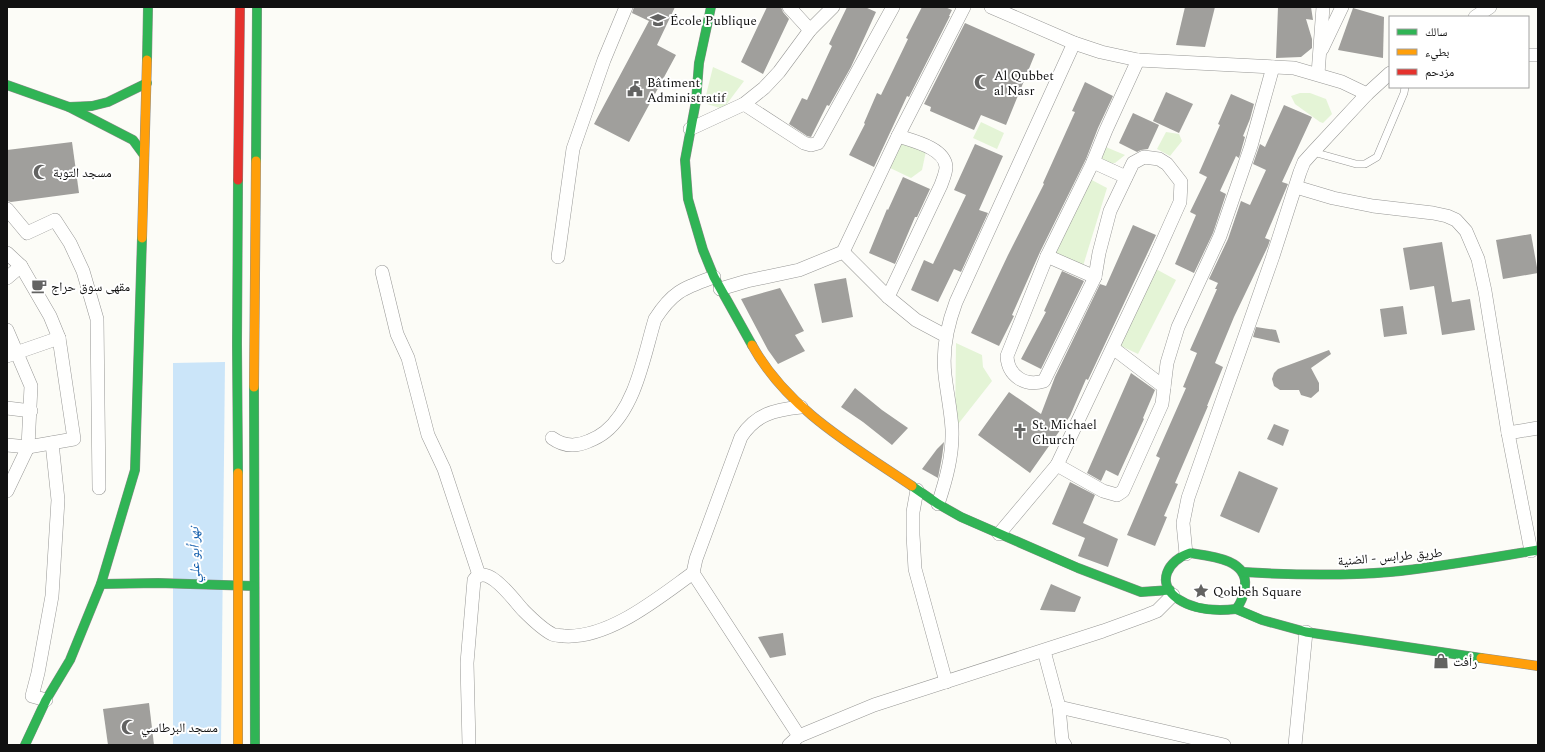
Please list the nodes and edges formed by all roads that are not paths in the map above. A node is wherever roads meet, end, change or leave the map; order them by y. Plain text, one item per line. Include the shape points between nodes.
1 (148, 7) edge
2 (240, 7) edge
3 (257, 7) edge
4 (626, 7) edge
5 (711, 7) edge
6 (789, 7) edge
7 (833, 7) edge
8 (893, 7) edge
9 (964, 7) edge
10 (991, 7) edge
11 (1323, 7) edge
12 (1342, 7) edge
13 (1490, 7) edge
14 (1476, 16) edge
15 (810, 30) junction
16 (1074, 44) junction
17 (1319, 56) junction
18 (1138, 60) junction
19 (1273, 67) junction
20 (1318, 74) junction
21 (1389, 74) edge
22 (147, 83) junction
23 (7, 85) edge
24 (1405, 88) edge
25 (1367, 94) junction
26 (744, 104) junction
27 (69, 107) junction
28 (690, 129) junction
29 (898, 136) junction
30 (1313, 152) junction
31 (144, 155) junction
32 (1093, 162) junction
33 (1126, 177) junction
34 (1296, 187) junction
35 (7, 209) edge
36 (843, 252) junction
37 (7, 253) edge
38 (1047, 256) junction
39 (558, 257) dead end
40 (21, 266) junction
41 (382, 272) dead end
42 (714, 277) junction
43 (1095, 277) junction
44 (7, 278) edge
45 (720, 289) junction
46 (888, 297) junction
47 (7, 330) edge
48 (946, 336) junction
49 (59, 338) junction
50 (1113, 348) junction
51 (12, 354) edge
52 (1164, 387) junction
53 (801, 407) junction
54 (7, 408) edge
55 (31, 411) junction
56 (1538, 428) edge
57 (1508, 433) junction
58 (552, 438) dead end
59 (52, 443) junction
60 (7, 445) edge
61 (28, 447) junction
62 (1057, 465) junction
63 (99, 488) dead end
64 (917, 490) junction
65 (7, 492) edge
66 (938, 504) junction
67 (999, 534) junction
68 (1535, 551) edge
69 (1186, 554) junction
70 (1243, 572) junction
71 (693, 573) junction
72 (479, 575) junction
73 (101, 584) junction
74 (239, 586) junction
75 (255, 586) junction
76 (1172, 593) junction
77 (1236, 609) junction
78 (1306, 632) junction
79 (1044, 650) junction
80 (1538, 666) edge
81 (946, 682) junction
82 (46, 700) junction
83 (1059, 707) junction
84 (799, 736) junction
85 (25, 745) edge
86 (238, 745) edge
87 (255, 745) edge
88 (469, 745) edge
89 (789, 745) edge
90 (1065, 745) edge
91 (1224, 745) edge
92 (1295, 745) edge

1 - 22 main road
2 - 74 main road via 237,344
3 - 75 main road
4 - 39 street via 604,60 573,149
5 - 28 main road
6 - 15 street
7 - 15 street
8 - 26 street via 818,142 811,146 804,143
9 - 29 street
10 - 16 street
11 - 17 street
12 - 17 street
13 - 14 street
15 - 26 street via 779,72
16 - 18 street
16 - 48 street via 956,302
17 - 20 street
18 - 19 street
18 - 32 street
19 - 20 street via 1294,68
19 - 52 street via 1251,146 1220,236 1178,327 1167,363
20 - 25 street
21 - 25 street
22 - 27 main road via 108,102
22 - 31 main road
23 - 27 main road
24 - 30 lane via 1377,157 1365,164 1356,164
25 - 30 street
26 - 28 street
27 - 31 main road via 134,140
28 - 42 main road via 685,160 688,199
29 - 36 street
29 - 46 street via 933,149 941,154 946,166 941,185
30 - 34 street via 1302,167
31 - 73 main road via 135,470
32 - 33 street
32 - 38 street
33 - 43 street via 1110,211
33 - 50 street via 1138,159 1159,158 1177,176 1181,192 1174,217
34 - 57 street via 1332,198 1373,206 1447,216 1456,220 1466,231 1478,259 1485,291
34 - 69 street via 1188,498 1183,523
35 - 63 street via 27,233 55,220 84,271 97,319
36 - 45 street via 799,270
36 - 46 street
37 - 40 street
38 - 43 street
38 - 43 street via 1007,356 1011,370 1022,381 1044,381
40 - 44 street
40 - 49 street via 50,316
41 - 72 street via 428,435 444,469
42 - 45 main road
42 - 58 street via 678,292 661,310 655,319 628,403 612,426 583,444 560,444
45 - 53 main road via 754,350 775,380
46 - 48 street via 916,320
47 - 51 street
48 - 66 street via 944,355 951,411 951,449 946,480
49 - 51 street
49 - 59 street via 74,439
50 - 52 street
50 - 62 street
51 - 55 street via 31,386
52 - 62 street via 1162,404 1122,491 1117,495 1103,491
53 - 64 main road via 821,424
53 - 71 street via 773,411 748,426 741,437
54 - 55 street
55 - 61 street
56 - 57 street
57 - 68 street
59 - 61 street
59 - 82 street via 58,500 52,596 32,696
60 - 61 street
61 - 65 street
62 - 67 street
64 - 66 main road
64 - 81 street via 912,535 915,569
66 - 67 main road
67 - 76 main road via 1141,592
68 - 70 main road, طريق طرابس - الضنية via 1409,570 1276,575
69 - 70 main road via 1198,554 1223,561 1237,566
69 - 76 main road via 1178,557 1169,566 1166,579
70 - 77 main road via 1246,578 1244,597
71 - 72 street via 625,618 601,630 574,636 553,635 524,612 498,582 485,575
71 - 84 street
72 - 88 street via 474,580 467,663
73 - 74 main road
73 - 82 main road via 70,660
74 - 75 main road
74 - 86 main road
75 - 87 main road
76 - 77 main road via 1180,600 1200,608
76 - 79 street via 1160,608 1147,615
77 - 78 main road via 1275,625
78 - 80 main road
78 - 92 street
79 - 81 street
79 - 83 street
81 - 84 street via 874,705
82 - 85 main road
83 - 90 street via 1062,740
83 - 91 street
84 - 89 street

